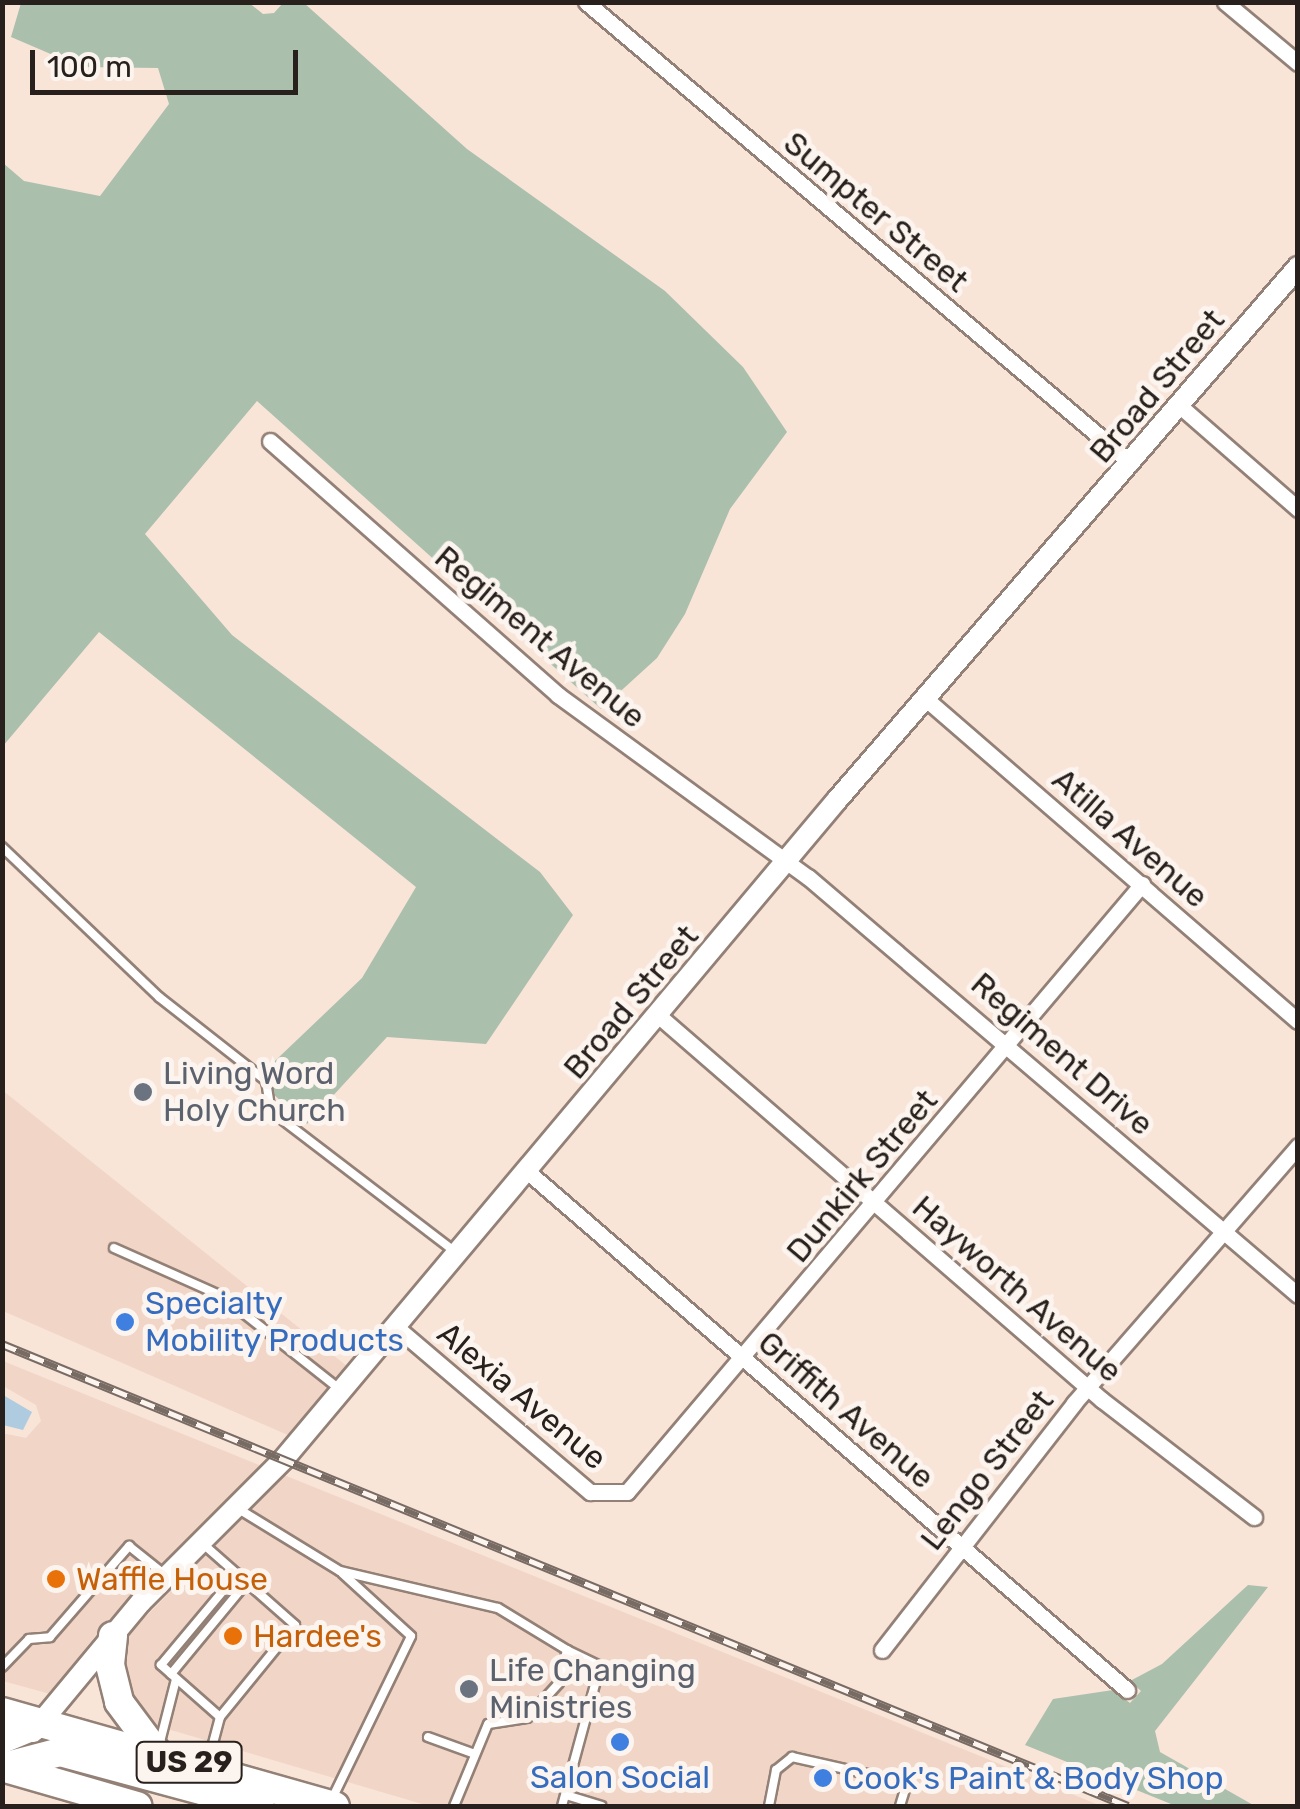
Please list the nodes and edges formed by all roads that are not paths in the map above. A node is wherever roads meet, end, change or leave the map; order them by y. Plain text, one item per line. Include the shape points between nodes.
1 (586, 2) edge
2 (1225, 2) edge
3 (1298, 63) edge
4 (1298, 267) edge
5 (1180, 406) junction
6 (270, 441) dead end
7 (1131, 464) junction
8 (1298, 509) edge
9 (926, 698) junction
10 (2, 847) edge
11 (786, 862) junction
12 (1142, 884) junction
13 (659, 1016) junction
14 (1298, 1021) edge
15 (1008, 1044) junction
16 (1298, 1146) edge
17 (528, 1172) junction
18 (876, 1203) junction
19 (1223, 1230) junction
20 (114, 1248) dead end
21 (458, 1254) junction
22 (1298, 1295) edge
23 (396, 1327) junction
24 (742, 1358) junction
25 (1090, 1387) junction
26 (342, 1390) junction
27 (617, 1497) joint
28 (238, 1508) junction
29 (1254, 1517) dead end
30 (202, 1542) junction
31 (960, 1547) junction
32 (340, 1571) junction
33 (237, 1574) junction
34 (166, 1576) junction
35 (248, 1582) junction
36 (112, 1636) junction
37 (567, 1650) junction
38 (882, 1650) dead end
39 (600, 1666) junction
40 (2, 1668) edge
41 (173, 1676) junction
42 (632, 1678) dead end
43 (1128, 1690) dead end
44 (2, 1712) edge
45 (220, 1718) junction
46 (41, 1722) junction
47 (428, 1737) dead end
48 (2, 1738) edge
49 (157, 1753) junction
50 (472, 1753) junction
51 (3, 1768) edge
52 (206, 1768) junction
53 (566, 1794) junction
54 (137, 1806) edge
55 (260, 1806) edge
56 (332, 1806) edge
57 (454, 1806) edge
58 (562, 1806) edge
59 (602, 1806) edge
60 (769, 1806) edge
61 (900, 1806) edge

1 - 7 street, Sumpter Street
2 - 3 street
4 - 5 street, Broad Street
5 - 7 street, Broad Street
5 - 8 street
6 - 11 street, Regiment Avenue via 558,695
7 - 9 street, Broad Street
9 - 11 street, Broad Street
9 - 12 street, Atilla Avenue
10 - 21 lane via 160,997 266,1081 271,1110
11 - 13 street, Broad Street
11 - 15 street, Regiment Drive
12 - 14 street, Atilla Avenue
12 - 15 street, Dunkirk Street
13 - 17 street, Broad Street
13 - 18 street, Hayworth Avenue
15 - 18 street, Dunkirk Street
15 - 19 street, Regiment Drive
16 - 19 street, Lengo Street
17 - 21 street, Broad Street
17 - 24 street, Griffith Avenue
18 - 24 street, Dunkirk Street
18 - 25 street, Hayworth Avenue
19 - 22 street, Regiment Drive
19 - 25 street, Lengo Street
20 - 26 lane via 222,1296
21 - 23 street, Broad Street
23 - 26 street, Broad Street
23 - 27 street, Alexia Avenue via 590,1492
24 - 27 street, Dunkirk Street via 644,1478
24 - 31 street, Griffith Avenue
25 - 29 street, Hayworth Avenue
25 - 31 street, Lengo Street
26 - 28 street, Broad Street
28 - 30 street, Broad Street
28 - 32 lane
30 - 33 lane
30 - 34 street, Broad Street
31 - 38 street, Lengo Street
31 - 43 street, Griffith Avenue
32 - 37 lane via 498,1608
32 - 56 lane via 411,1636
33 - 35 lane
33 - 41 lane via 161,1665
34 - 36 street, Broad Street
34 - 40 lane via 129,1546 50,1638 29,1639
35 - 41 lane
35 - 45 lane via 296,1625
36 - 46 street, Broad Street
36 - 49 highway via 110,1665 119,1702
37 - 39 lane
37 - 50 lane via 559,1683 527,1718 488,1724
39 - 42 lane
39 - 53 lane
41 - 45 lane
41 - 49 lane
44 - 46 highway, US 29
45 - 52 lane
46 - 48 highway
46 - 49 highway, US 29
46 - 51 street, Broad Street
47 - 50 lane
49 - 52 highway, US 29
50 - 57 lane
51 - 54 highway, US 29
51 - 55 highway via 60,1752
52 - 56 highway, US 29
53 - 58 lane
53 - 59 lane
60 - 61 lane via 776,1770 792,1757 907,1783

